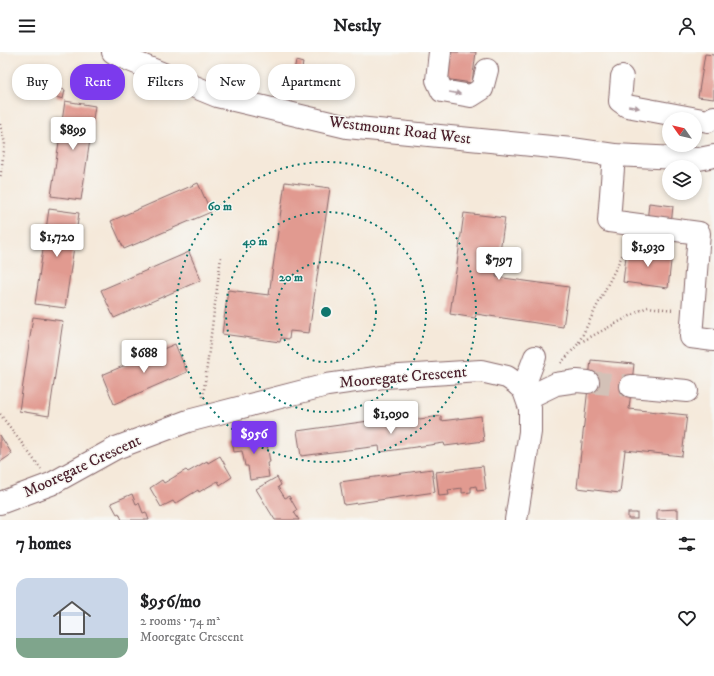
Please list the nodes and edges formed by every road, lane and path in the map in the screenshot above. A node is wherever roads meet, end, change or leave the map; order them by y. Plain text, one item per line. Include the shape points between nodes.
1 (113, 52) edge
2 (440, 52) edge
3 (487, 70) dead end
4 (622, 77) dead end
5 (714, 117) edge
6 (0, 124) edge
7 (614, 155) junction
8 (709, 160) edge
9 (0, 179) edge
10 (632, 224) junction
11 (221, 257) dead end
12 (692, 312) junction
13 (714, 340) edge
14 (579, 343) junction
15 (535, 357) dead end
16 (560, 365) dead end
17 (588, 382) tunnel mouth
18 (631, 386) tunnel mouth
19 (523, 392) junction
20 (687, 392) dead end
21 (0, 414) edge
22 (201, 418) junction
23 (52, 484) junction
24 (0, 503) edge
25 (516, 520) edge

1 - 7 street, Westmount Road West via 217,96 347,127
2 -> 3 street via 437,80 442,91 471,96 482,89
4 -> 5 street via 620,101 627,106 708,121
6 - 9 path via 5,143
7 - 8 street, Westmount Road West
7 - 10 street via 609,221
10 - 12 street via 699,233
10 - 14 path via 626,248
11 - 22 path
12 - 13 street via 690,337
12 - 14 path via 646,308
14 - 16 path
15 - 19 street
17 - 19 street via 556,384
18 - 20 street
19 - 22 street, Mooregate Crescent via 507,377 481,371 383,377 327,385
19 - 25 street via 530,408 530,432
21 - 23 path
22 - 23 street, Mooregate Crescent via 116,448
23 - 24 street, Mooregate Crescent

